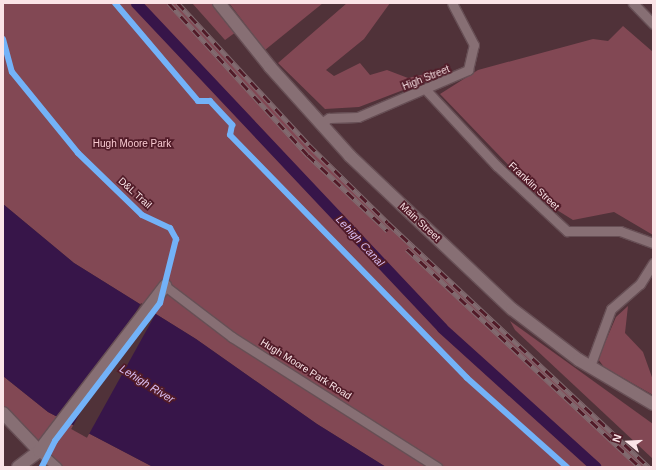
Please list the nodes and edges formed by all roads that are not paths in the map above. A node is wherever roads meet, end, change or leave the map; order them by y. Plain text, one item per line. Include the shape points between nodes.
1 (219, 3) edge
2 (452, 3) edge
3 (633, 3) edge
4 (653, 24) edge
5 (427, 91) junction
6 (320, 124) junction
7 (653, 244) edge
8 (653, 263) edge
9 (165, 286) joint
10 (590, 366) junction
11 (653, 404) edge
12 (3, 413) edge
13 (39, 451) junction
14 (18, 467) edge
15 (57, 467) edge
16 (437, 467) edge

1 - 6 street, Main Street
2 - 5 street, High Street via 474,45 472,63 461,76
3 - 4 street
5 - 6 street, High Street via 358,117 329,118
5 - 7 street, Franklin Street via 497,166 566,231 620,231
6 - 10 street, Main Street via 512,309
8 - 10 street via 640,284 611,309
9 - 13 street
9 - 16 street, Hugh Moore Park Road via 232,337
10 - 11 street, Main Street
12 - 13 street
13 - 14 street
13 - 15 street

